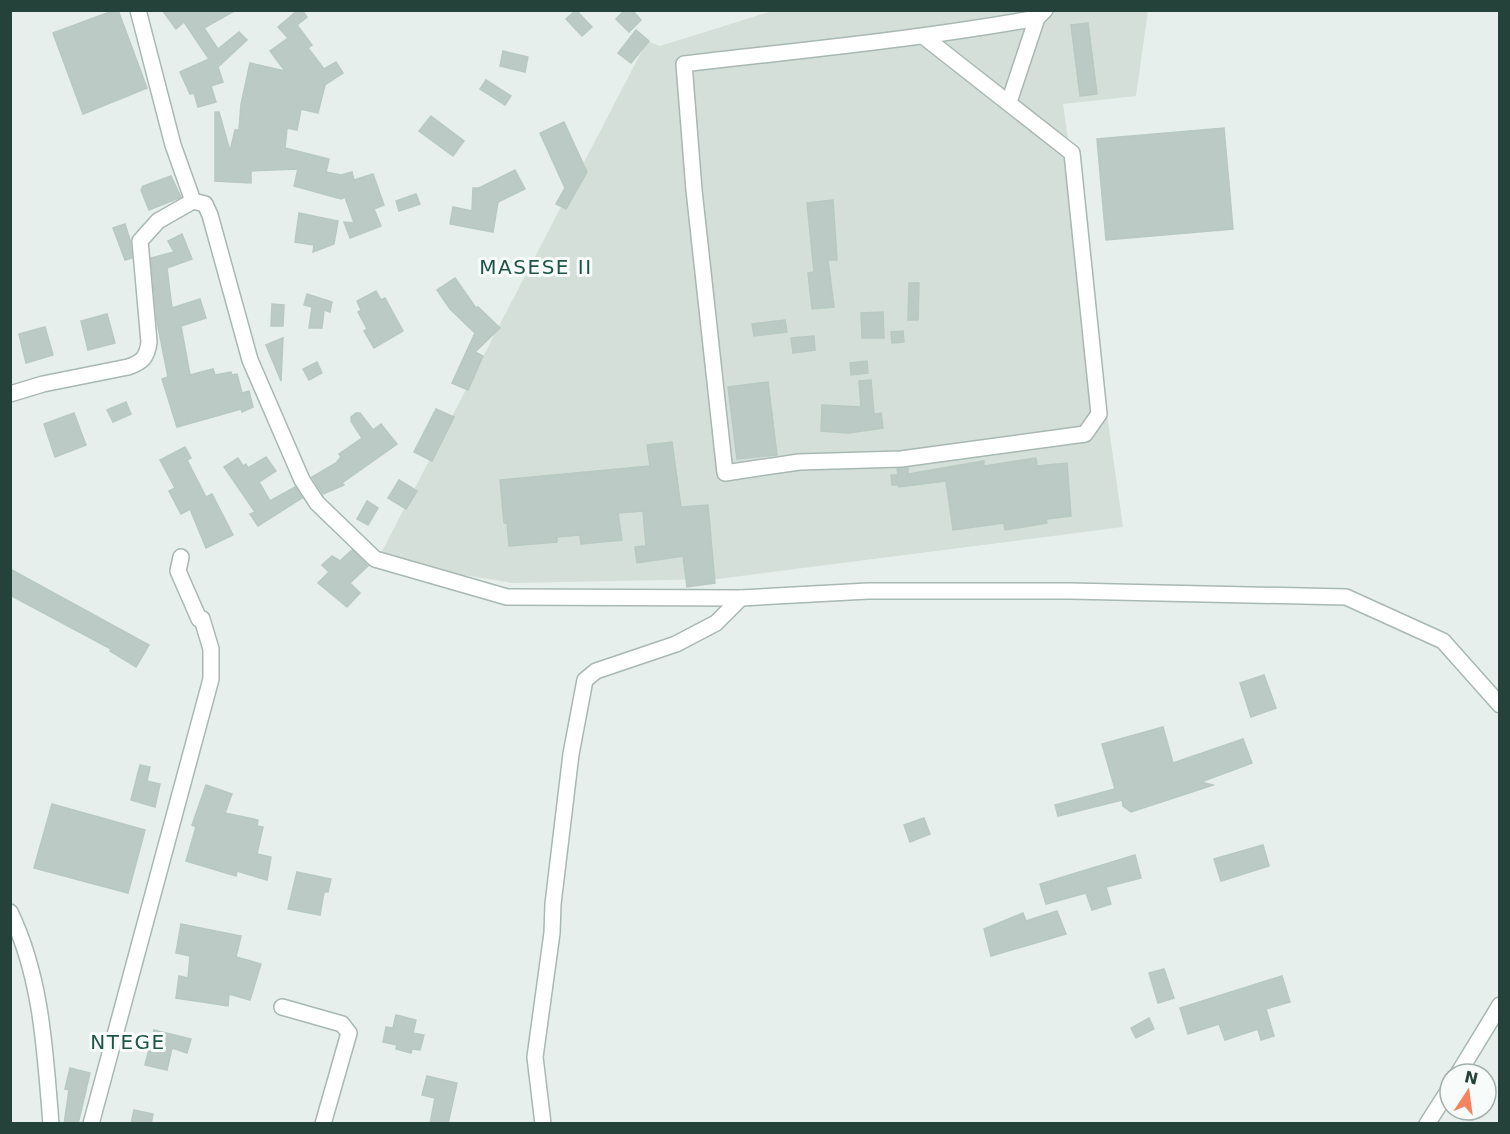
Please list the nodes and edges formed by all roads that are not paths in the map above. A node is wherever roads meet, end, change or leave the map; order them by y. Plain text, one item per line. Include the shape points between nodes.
1 (138, 10) edge
2 (1041, 14) edge
3 (923, 36) junction
4 (1009, 102) junction
5 (193, 201) junction
6 (10, 394) edge
7 (182, 557) dead end
8 (741, 598) junction
9 (1500, 705) edge
10 (10, 912) edge
11 (1500, 1005) edge
12 (282, 1007) dead end
13 (1465, 1062) edge
14 (1438, 1107) edge
15 (51, 1124) edge
16 (91, 1124) edge
17 (323, 1124) edge
18 (543, 1124) edge
19 (1427, 1124) edge

1 - 5 street via 173,145
2 - 3 street
2 - 4 street
3 - 4 street
3 - 4 street via 684,64 725,473 799,462 901,459 1085,434 1099,414 1072,153
5 - 6 street via 158,221 140,241 149,342 145,359 128,367
5 - 8 street via 205,204 210,215 250,360 302,480 317,503 375,558 507,597
7 - 16 street via 178,571 202,619 211,649 211,679
8 - 9 street via 868,591 1346,597 1443,641
8 - 18 street via 716,623 676,644 596,670 585,680 571,754 535,1057
10 - 15 street via 23,938 43,1024
11 - 13 street
12 - 17 street via 342,1024 349,1033
14 - 19 street

